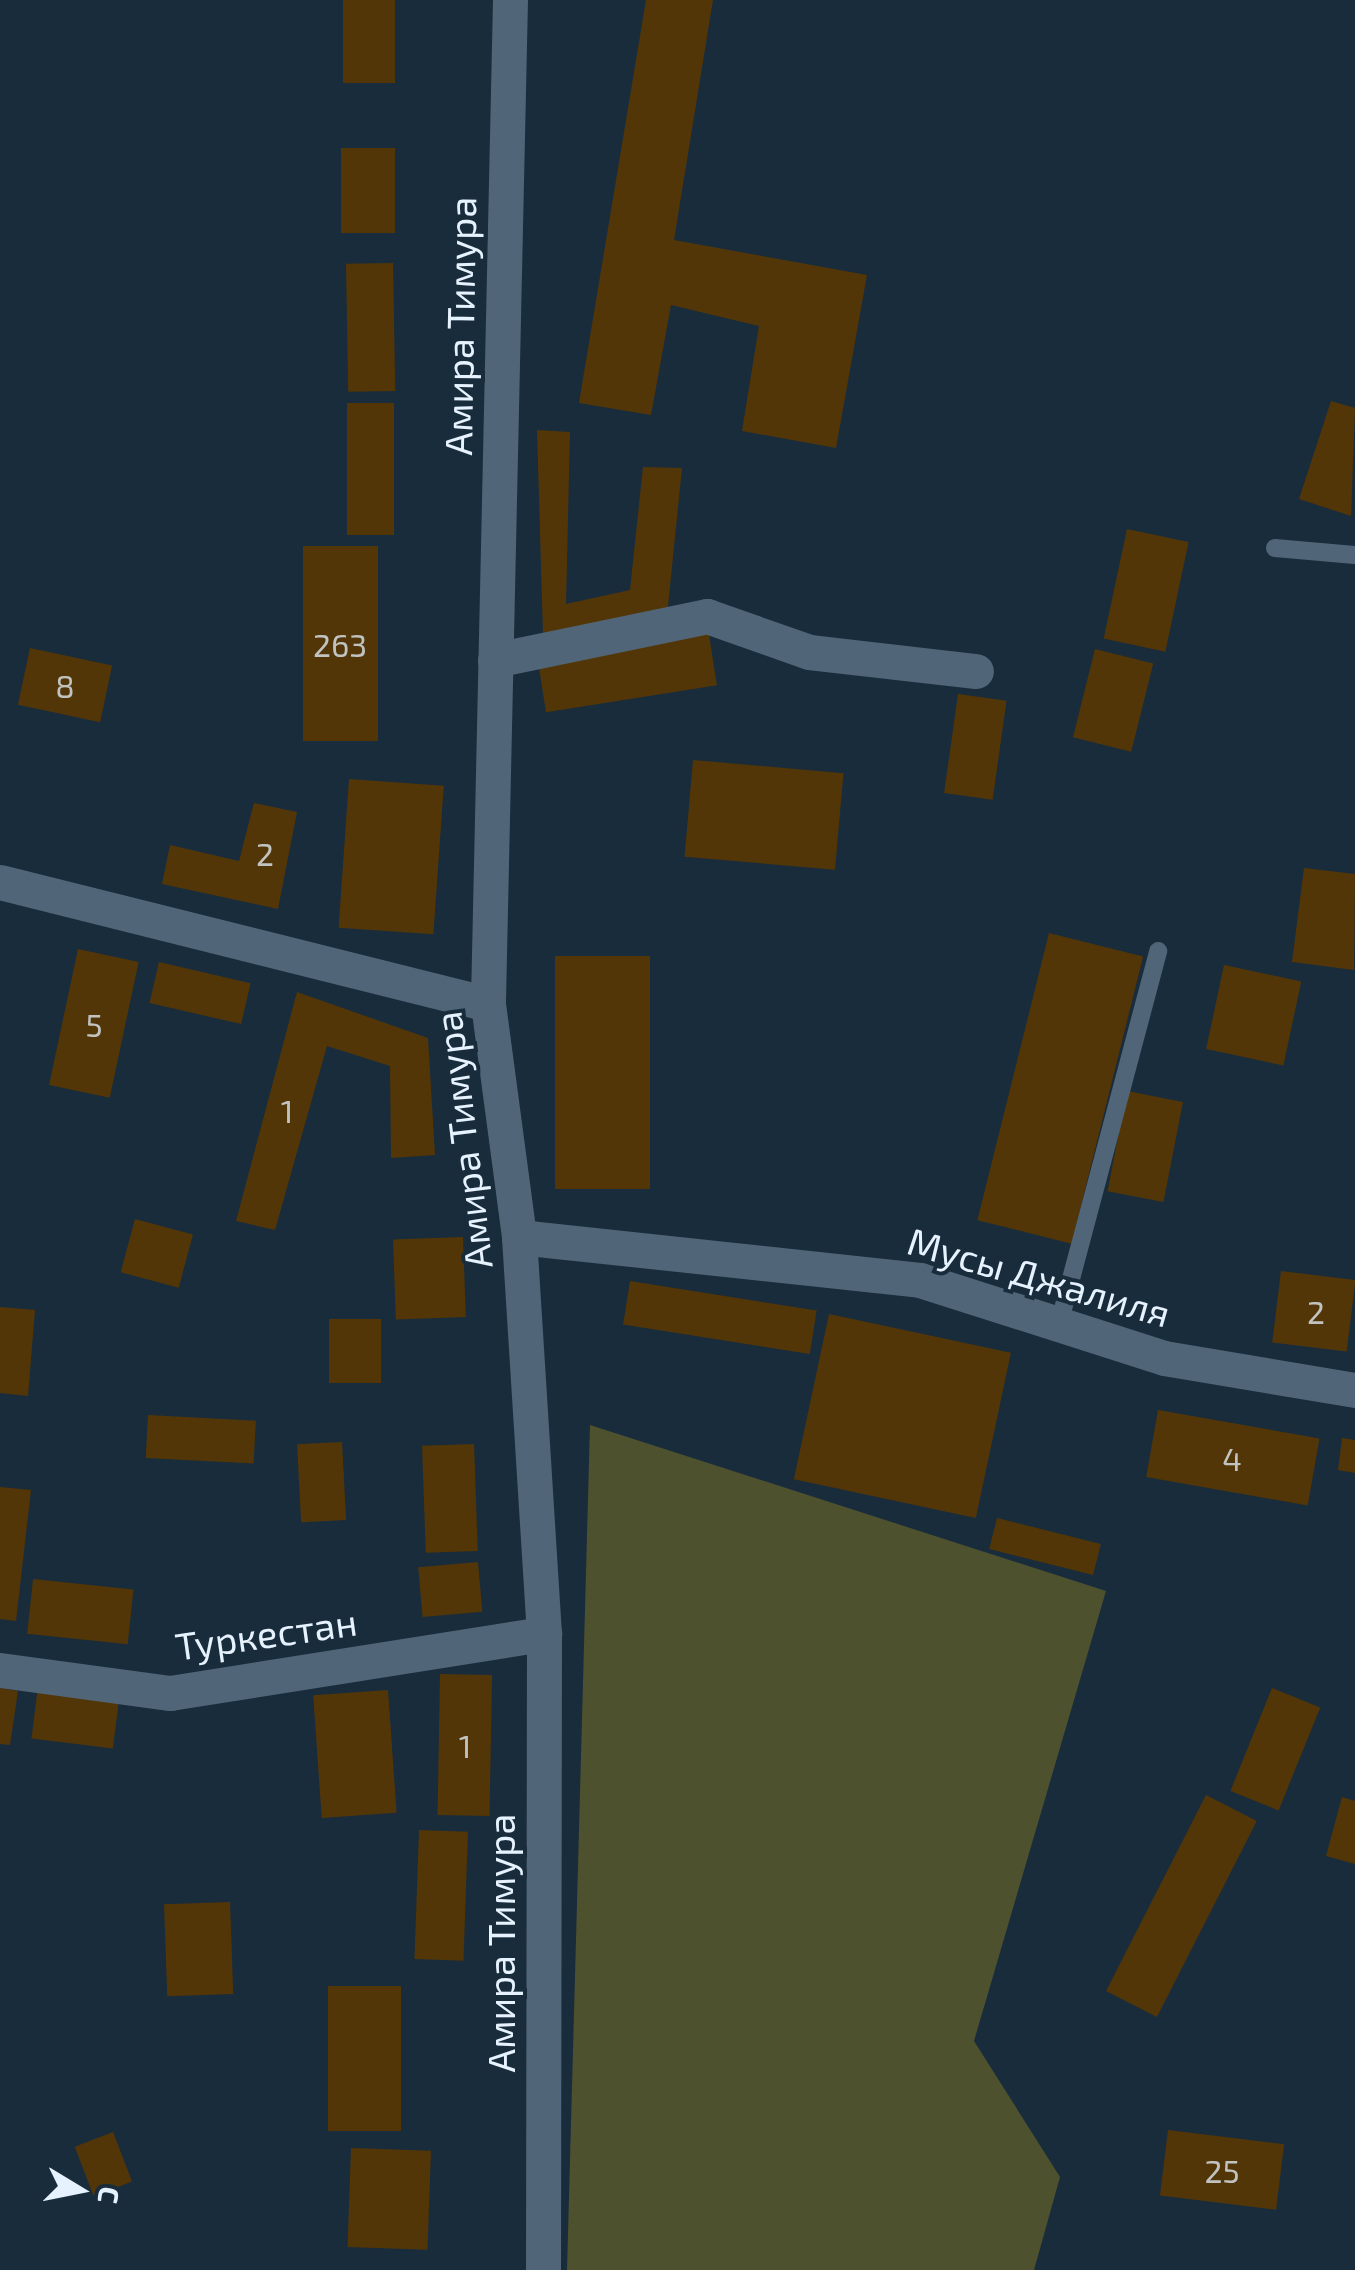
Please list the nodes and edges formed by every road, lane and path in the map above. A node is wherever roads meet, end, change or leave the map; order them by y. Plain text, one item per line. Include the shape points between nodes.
1 (510, 0) edge
2 (1276, 548) dead end
3 (1355, 554) edge
4 (495, 660) junction
5 (976, 671) dead end
6 (0, 882) edge
7 (1158, 950) dead end
8 (488, 1004) junction
9 (519, 1237) junction
10 (1059, 1324) junction
11 (1355, 1390) edge
12 (544, 1634) junction
13 (0, 1670) edge
14 (542, 2270) edge

1 - 4 street, Амира Тимура
2 - 3 lane
4 - 5 street via 707,616 808,652
4 - 8 street, Амира Тимура
6 - 8 street
7 - 10 lane
8 - 9 street, Амира Тимура
9 - 10 street, Мусы Джалиля via 920,1280
9 - 12 street, Амира Тимура
10 - 11 street, Мусы Джалиля via 1164,1358
12 - 13 street, Туркестан via 170,1693
12 - 14 street, Амира Тимура

